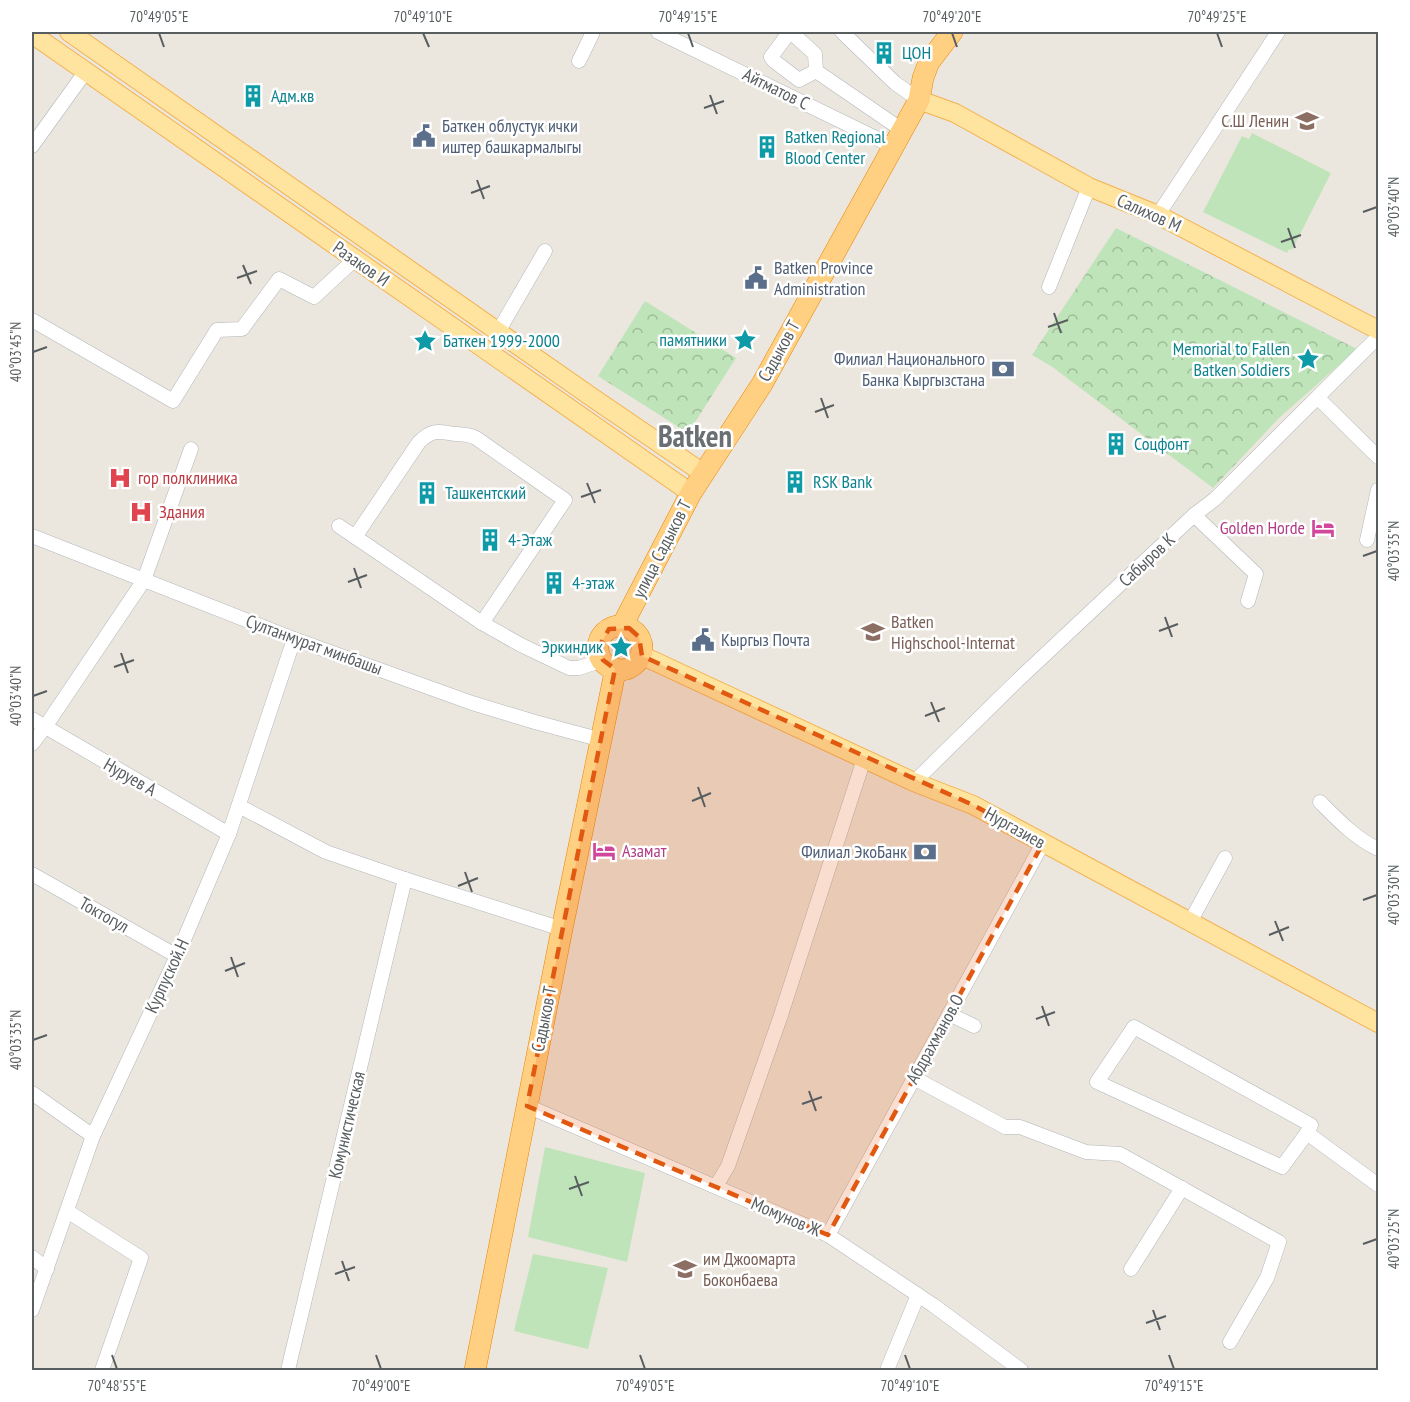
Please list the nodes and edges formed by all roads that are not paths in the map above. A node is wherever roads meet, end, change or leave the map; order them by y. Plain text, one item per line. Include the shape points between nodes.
1 (69, 32) edge
2 (593, 32) edge
3 (657, 32) edge
4 (842, 32) edge
5 (952, 32) edge
6 (1278, 32) edge
7 (32, 33) edge
8 (809, 37) edge
9 (99, 53) junction
10 (579, 61) dead end
11 (783, 68) junction
12 (86, 71) junction
13 (816, 71) junction
14 (768, 85) junction
15 (919, 100) junction
16 (902, 130) junction
17 (32, 146) edge
18 (892, 149) junction
19 (1089, 187) junction
20 (1158, 215) junction
21 (332, 217) junction
22 (320, 235) junction
23 (545, 251) dead end
24 (355, 259) junction
25 (1049, 287) dead end
26 (32, 320) edge
27 (1378, 330) edge
28 (498, 332) junction
29 (1378, 337) edge
30 (1318, 398) junction
31 (191, 449) dead end
32 (1378, 457) edge
33 (704, 473) junction
34 (1378, 490) edge
35 (691, 493) junction
36 (1194, 515) junction
37 (339, 526) dead end
38 (32, 536) edge
39 (355, 537) junction
40 (1367, 540) dead end
41 (144, 580) junction
42 (1248, 601) dead end
43 (482, 623) junction
44 (622, 626) junction
45 (294, 639) junction
46 (641, 655) junction
47 (608, 664) junction
48 (32, 719) edge
49 (45, 727) junction
50 (602, 740) junction
51 (32, 744) edge
52 (864, 759) junction
53 (914, 782) junction
54 (1320, 802) dead end
55 (239, 806) junction
56 (229, 834) junction
57 (1043, 843) junction
58 (1378, 849) edge
59 (1225, 858) dead end
60 (32, 874) edge
61 (405, 879) junction
62 (1190, 922) junction
63 (562, 929) junction
64 (177, 956) junction
65 (949, 1014) junction
66 (1378, 1023) edge
67 (974, 1026) dead end
68 (914, 1078) junction
69 (32, 1093) edge
70 (527, 1106) junction
71 (1307, 1134) junction
72 (93, 1136) junction
73 (1378, 1185) edge
74 (716, 1186) junction
75 (1182, 1188) junction
76 (67, 1211) junction
77 (828, 1235) junction
78 (32, 1257) edge
79 (47, 1269) junction
80 (1131, 1269) dead end
81 (918, 1295) junction
82 (32, 1310) edge
83 (1230, 1342) dead end
84 (102, 1371) edge
85 (288, 1371) edge
86 (475, 1371) edge
87 (887, 1371) edge
88 (1021, 1371) edge

1 - 9 main road, Разаков И
2 - 10 street
3 - 14 street, Айтматов С
4 - 15 street via 895,83
5 - 15 highway, Садыков Т via 929,62
6 - 20 street
7 - 12 main road, Разаков И
8 - 11 street via 788,34 771,57
8 - 13 street
9 - 12 main road
9 - 21 main road, Разаков И
11 - 13 street via 799,80
11 - 14 street
12 - 17 street
12 - 22 main road, Разаков И
13 - 16 street
14 - 18 street, Айтматов С
15 - 16 highway, Садыков Т
15 - 19 main road, Салихов М via 955,113
16 - 18 highway, Садыков Т
18 - 33 highway, Садыков Т via 762,384
19 - 20 main road, Салихов М
19 - 25 street
20 - 27 main road, Салихов М
21 - 22 main road
21 - 28 main road, Разаков И
22 - 24 main road, Разаков И
23 - 28 street
24 - 26 street via 314,297 279,279 242,329 217,330 173,401
24 - 35 main road, Разаков И
28 - 33 main road, Разаков И
29 - 30 street, Сабыров К
30 - 32 street
30 - 36 street, Сабыров К
31 - 41 street
33 - 35 highway, улица Садыков Т
34 - 40 street
35 - 44 highway, улица Садыков Т
36 - 42 street via 1256,574
36 - 53 street, Сабыров К
37 - 39 street
38 - 41 street, Султанмурат минбашы
39 - 43 street
39 - 43 street via 424,437 442,431 476,438 565,500
41 - 45 street, Султанмурат минбашы
41 - 49 street
43 - 47 street via 569,668
44 - 46 highway via 639,637
44 - 47 highway via 609,629 600,640 599,654
45 - 50 street, Султанмурат минбашы via 472,704
45 - 55 street, Курпуской.Н
46 - 47 highway via 632,666 620,669
46 - 52 main road, Нургазиев
47 - 50 highway, Садыков Т via 614,677
48 - 49 street, Нуруев А
49 - 51 street
49 - 56 street, Нуруев А
50 - 63 highway, Садыков Т
52 - 53 main road, Нургазиев
52 - 74 street via 780,1018 728,1166
53 - 57 main road, Нургазиев via 973,805
54 - 58 street via 1354,834
55 - 56 street, Курпуской.Н
55 - 61 street via 326,852
56 - 64 street, Курпуской.Н
57 - 62 main road, Нургазиев
57 - 65 street, Абдрахманов.О
59 - 62 street
60 - 64 street, Токтогул
61 - 63 street
61 - 85 street, Комунистическая
62 - 66 main road, Нургазиев
63 - 70 highway, Садыков Т
64 - 72 street, Курпуской.Н
65 - 67 street
65 - 68 street, Абдрахманов.О
68 - 75 street via 1005,1126 1020,1127 1086,1152 1120,1154
68 - 77 street, Абдрахманов.О
69 - 72 street
70 - 74 street, Момунов Ж
70 - 86 highway, Садыков Т
71 - 71 street via 1311,1125 1134,1027 1097,1082 1282,1167
71 - 73 street
72 - 76 street, Курпуской.Н
74 - 77 street, Момунов Ж
75 - 80 street
75 - 83 street via 1279,1242 1267,1278
76 - 79 street, Курпуской.Н
76 - 84 street via 141,1258
77 - 81 street, Момунов Ж
78 - 79 street
79 - 82 street, Курпуской.Н
81 - 87 street
81 - 88 street, Момунов Ж

